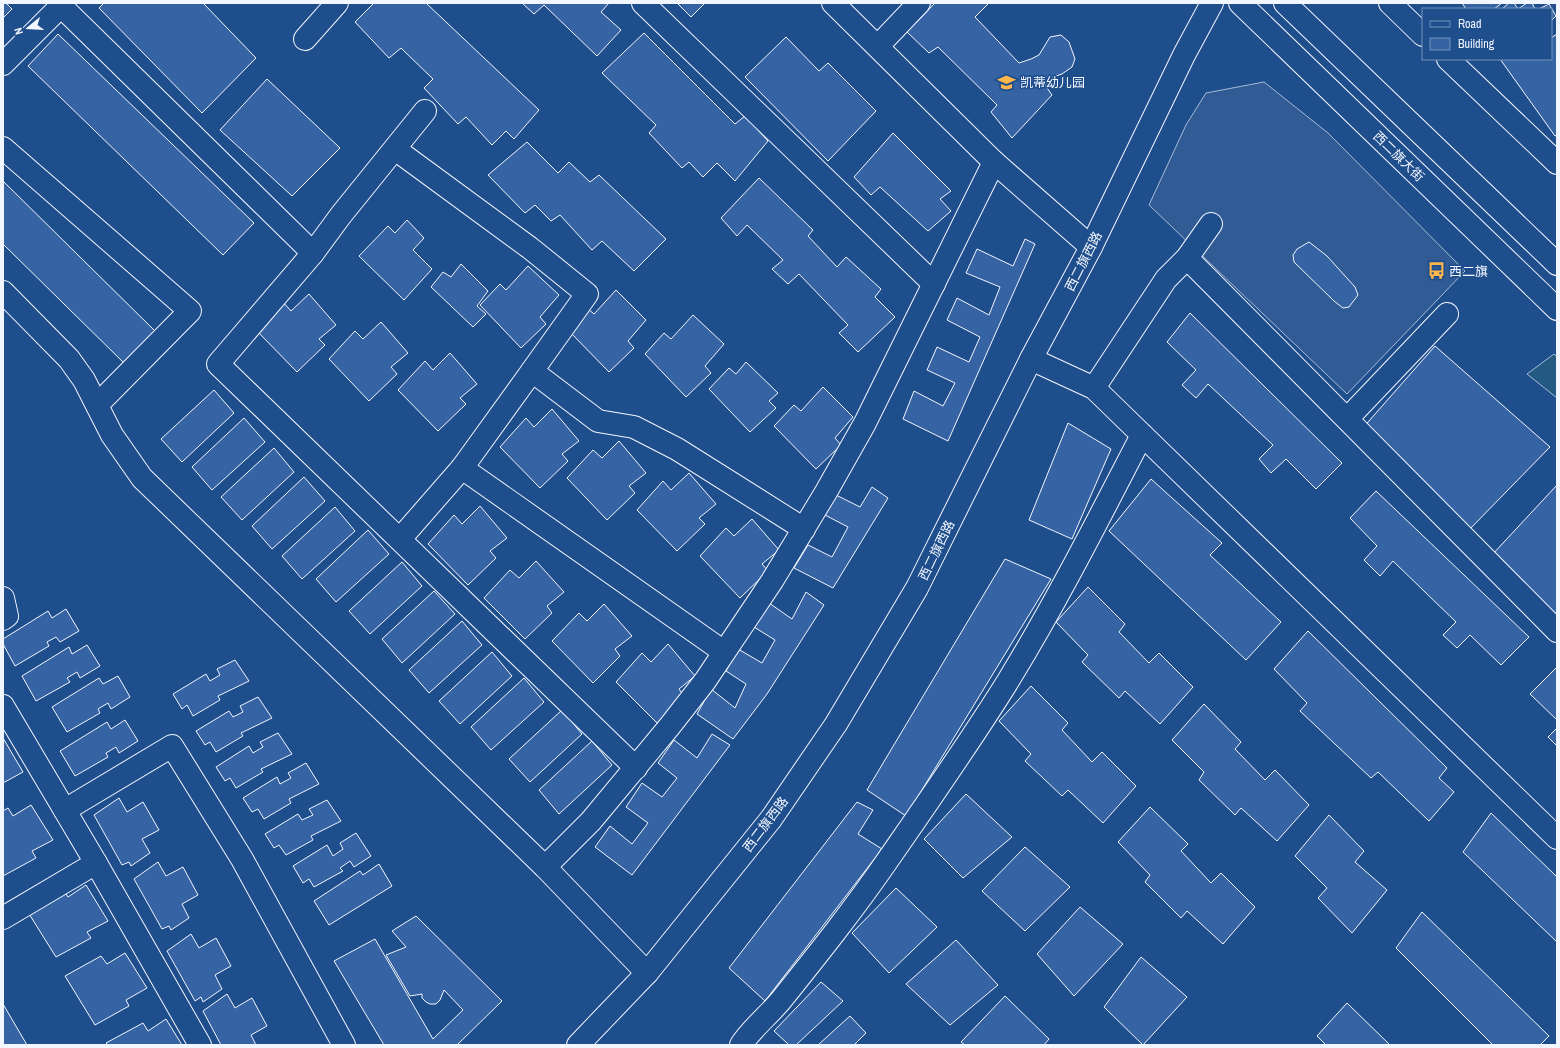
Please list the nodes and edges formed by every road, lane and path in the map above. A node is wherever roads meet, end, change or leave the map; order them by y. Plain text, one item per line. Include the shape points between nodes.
1 (337, 3) edge
2 (643, 3) edge
3 (833, 3) edge
4 (919, 3) edge
5 (1212, 3) edge
6 (1240, 3) edge
7 (1285, 3) edge
8 (1390, 3) edge
9 (61, 4) edge
10 (1422, 34) edge
11 (304, 39) dead end
12 (878, 46) junction
13 (1449, 60) edge
14 (3, 64) edge
15 (425, 111) dead end
16 (3, 148) edge
17 (395, 148) junction
18 (994, 162) junction
19 (1557, 162) edge
20 (1211, 224) dead end
21 (1091, 247) junction
22 (313, 253) junction
23 (1187, 258) junction
24 (1557, 264) edge
25 (934, 284) junction
26 (3, 292) edge
27 (1557, 309) edge
28 (1447, 314) dead end
29 (1031, 359) junction
30 (532, 371) junction
31 (1094, 388) junction
32 (97, 405) junction
33 (1347, 419) junction
34 (1142, 435) junction
35 (462, 468) junction
36 (804, 529) junction
37 (400, 539) junction
38 (3, 598) edge
39 (3, 618) edge
40 (1557, 631) edge
41 (724, 652) junction
42 (3, 706) edge
43 (636, 768) junction
44 (65, 810) junction
45 (1557, 838) edge
46 (96, 863) junction
47 (546, 867) junction
48 (3, 918) edge
49 (647, 973) junction
50 (200, 1045) edge
51 (344, 1045) edge
52 (578, 1045) edge
53 (741, 1045) edge

1 - 11 street
2 - 25 street
3 - 12 street
4 - 12 street
5 - 21 street, 西二旗西路
6 - 27 street, 西二旗大街
7 - 24 street
8 - 10 street
9 - 14 street
9 - 22 street
12 - 18 street
13 - 19 street
15 - 17 street
16 - 32 street via 190,311
17 - 22 street
17 - 30 street via 530,248 587,294
18 - 21 street
18 - 25 street
20 - 23 street
21 - 29 street, 西二旗西路
22 - 37 street via 218,364
23 - 31 street via 1166,279
23 - 33 street
25 - 36 street via 865,423
26 - 32 street via 69,359
28 - 33 street
29 - 31 street
29 - 49 street, 西二旗西路 via 917,588 836,724 771,819
30 - 35 street
30 - 36 street via 598,420 634,427 678,449
31 - 34 street
32 - 47 street via 112,435 142,478
33 - 40 street
34 - 45 street
34 - 53 street via 1052,605 970,740 818,955
35 - 37 street
35 - 41 street
36 - 41 street
37 - 43 street
38 - 39 street via 7,616
41 - 43 street via 705,681
42 - 44 street
43 - 47 street via 591,821
44 - 46 street
44 - 51 street via 172,746 242,860
46 - 48 street
46 - 50 street
47 - 49 street
49 - 52 street, 西二旗西路

